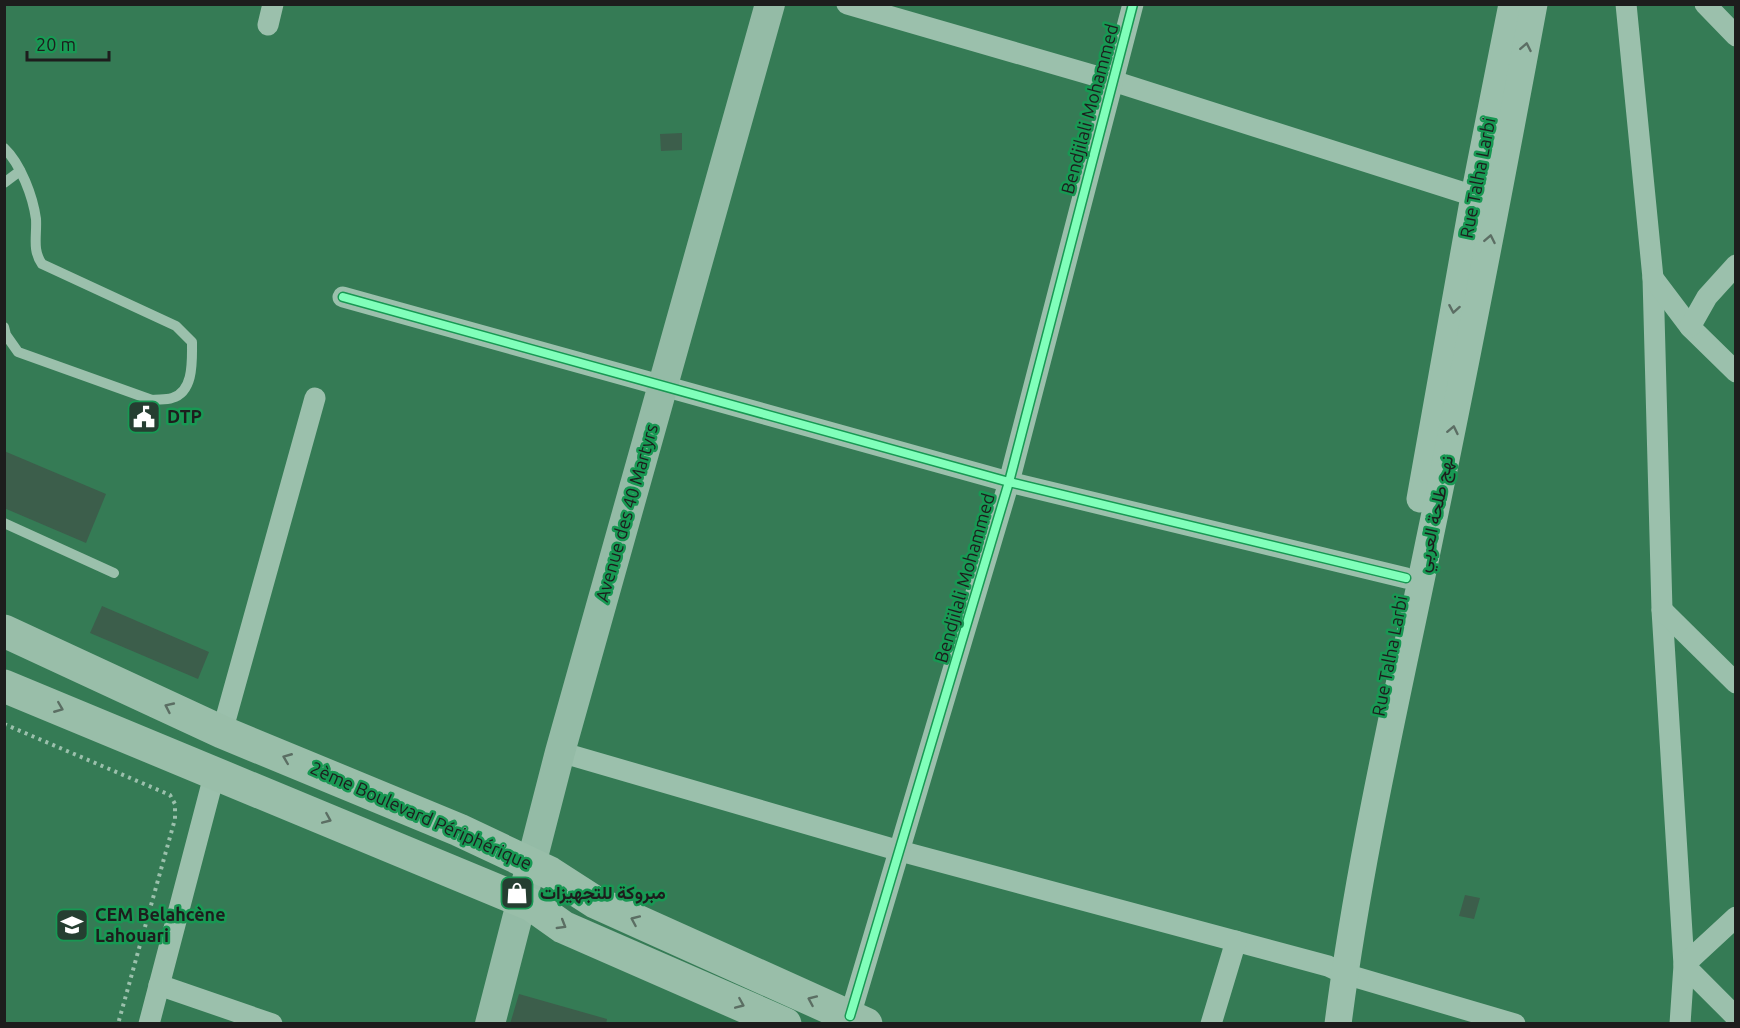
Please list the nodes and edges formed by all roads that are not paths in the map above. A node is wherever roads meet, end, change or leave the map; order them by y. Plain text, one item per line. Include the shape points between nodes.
1 (770, 4) edge
2 (847, 4) edge
3 (1133, 4) edge
4 (1512, 4) edge
5 (1534, 4) edge
6 (1626, 4) edge
7 (1705, 4) edge
8 (1736, 36) edge
9 (1113, 81) junction
10 (4, 148) edge
11 (20, 171) junction
12 (4, 183) edge
13 (1474, 196) junction
14 (1736, 265) edge
15 (1653, 278) junction
16 (343, 297) dead end
17 (4, 327) edge
18 (1690, 327) junction
19 (1736, 372) edge
20 (662, 385) junction
21 (315, 398) dead end
22 (1009, 482) junction
23 (4, 523) edge
24 (114, 573) dead end
25 (1406, 578) junction
26 (1662, 610) junction
27 (4, 631) edge
28 (1736, 683) edge
29 (4, 686) edge
30 (222, 732) junction
31 (560, 752) junction
32 (215, 772) junction
33 (900, 851) junction
34 (531, 864) junction
35 (522, 901) junction
36 (1736, 917) edge
37 (1236, 941) junction
38 (1684, 965) junction
39 (1336, 970) junction
40 (159, 985) junction
41 (1736, 1017) edge
42 (858, 1020) edge
43 (149, 1023) edge
44 (272, 1023) edge
45 (490, 1023) edge
46 (785, 1023) edge
47 (1211, 1023) edge
48 (1322, 1023) edge
49 (1338, 1023) edge
50 (1515, 1023) edge
51 (1680, 1023) edge

1 - 20 main road, Avenue des 40 Martyrs
2 - 9 street
3 - 9 street, Bendjilali Mohammed
4 - 13 street, Rue Talha Larbi
39 -> 5 street, نهج طلحة العربي via 1461,390
6 - 15 street
7 - 8 street
9 - 13 street
9 - 22 street, Bendjilali Mohammed
10 - 11 lane
11 - 12 lane
11 - 17 lane via 33,197 36,255 42,264 176,326 192,342 192,369 184,390 173,398 152,400 18,352
13 -> 25 street, Rue Talha Larbi
14 - 18 street via 1707,297
15 - 18 street
15 - 26 street
16 - 20 street
18 - 19 street
20 - 22 street
20 - 31 main road, Avenue des 40 Martyrs
21 - 30 street
22 - 25 street
22 - 33 street, Bendjilali Mohammed
23 - 24 lane
25 - 39 street, Rue Talha Larbi
26 - 28 street
26 - 38 street
30 -> 27 main road, 2ème Boulevard Périphérique
29 -> 32 main road, 2ème Boulevard Périphérique
34 -> 30 main road, 2ème Boulevard Périphérique
31 - 33 street
31 - 34 main road, Avenue des 40 Martyrs
32 -> 35 main road, 2ème Boulevard Périphérique
32 - 40 street
33 - 37 street
33 - 42 street, Bendjilali Mohammed
34 - 35 main road, Avenue des 40 Martyrs
42 -> 34 main road, 2ème Boulevard Périphérique via 595,902
35 - 45 main road, Avenue des 40 Martyrs
35 -> 46 main road, 2ème Boulevard Périphérique via 563,927
36 - 38 street
37 - 39 street
37 - 47 street
38 - 41 street
38 - 51 street
39 - 48 street, Rue Talha Larbi
39 - 49 street, نهج طلحة العربي
39 - 50 street
40 - 43 street
40 - 44 street

